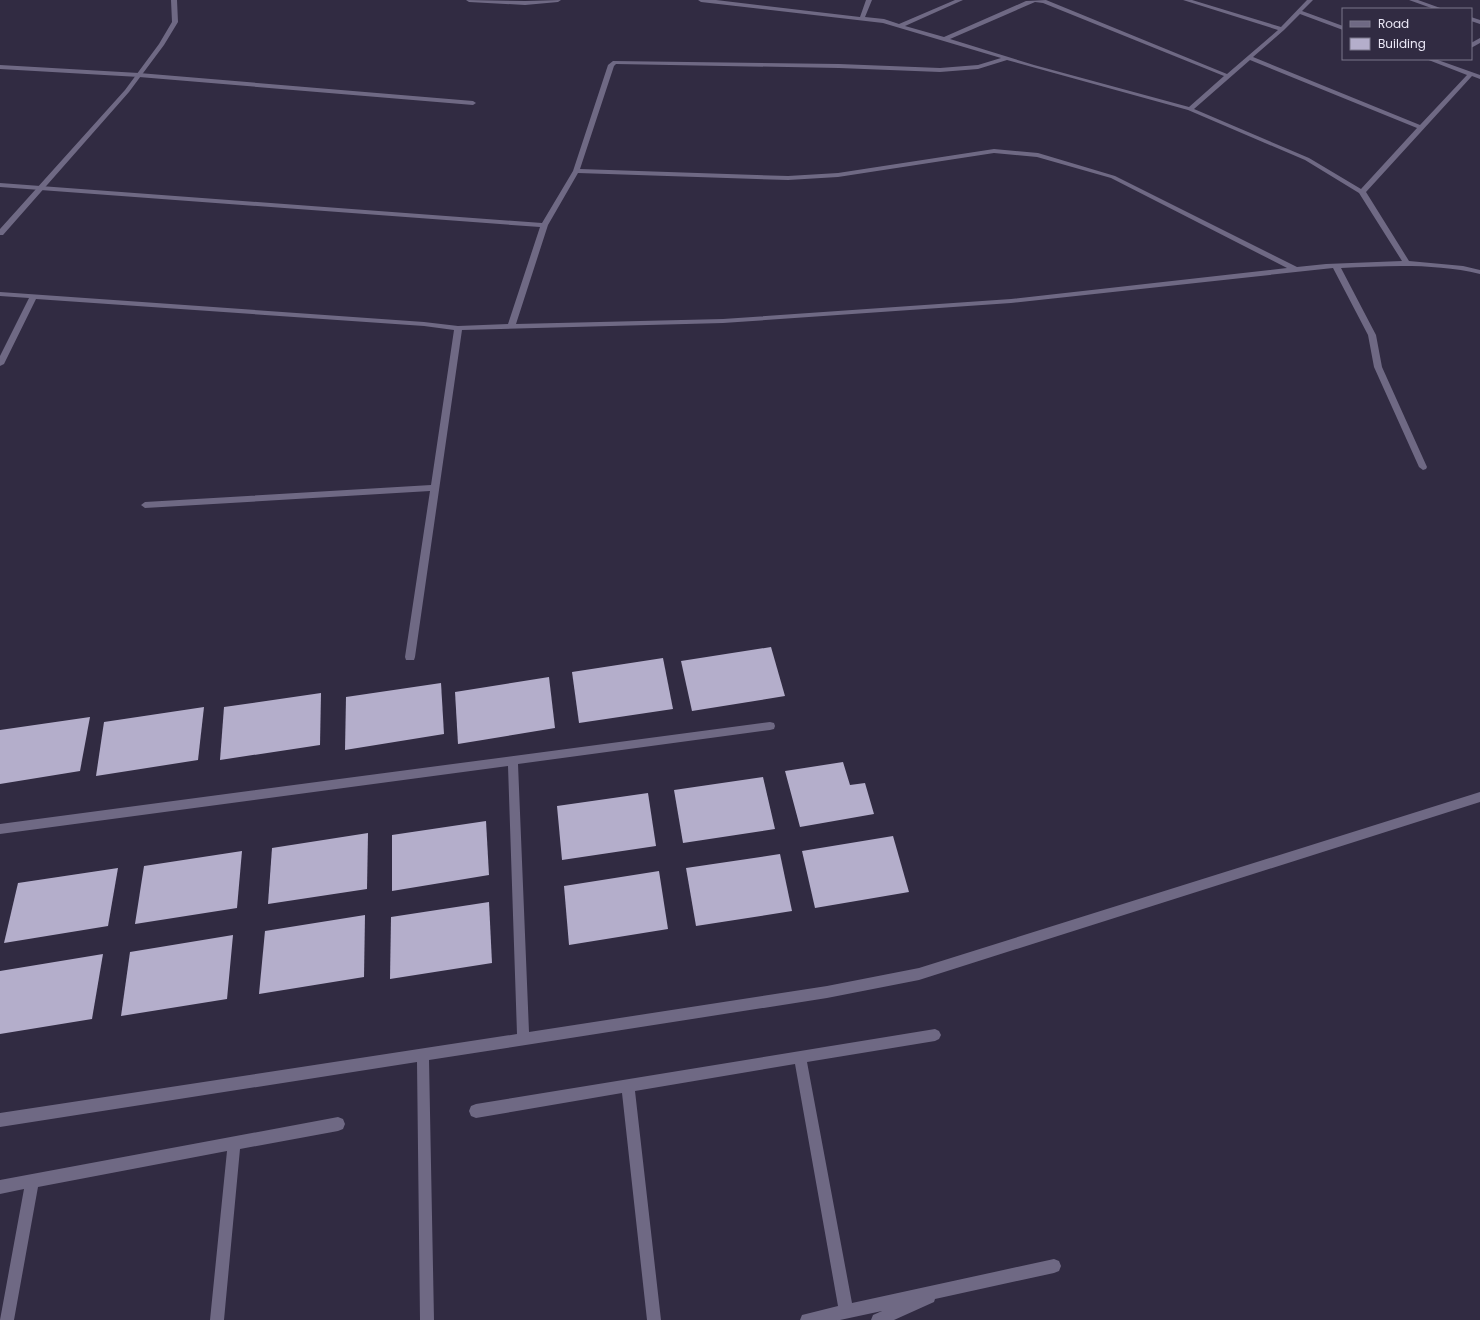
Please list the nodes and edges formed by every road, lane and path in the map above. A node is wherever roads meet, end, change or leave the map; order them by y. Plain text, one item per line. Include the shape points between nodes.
1 (174, 0) edge
2 (469, 0) edge
3 (558, 0) edge
4 (701, 0) edge
5 (869, 0) edge
6 (960, 0) edge
7 (1186, 0) edge
8 (1310, 0) edge
9 (1412, 0) edge
10 (1437, 8) edge
11 (1299, 12) junction
12 (862, 19) junction
13 (899, 26) junction
14 (1342, 28) edge
15 (1282, 29) junction
16 (945, 39) junction
17 (1008, 58) junction
18 (1249, 58) junction
19 (1432, 60) edge
20 (1449, 60) edge
21 (1443, 64) junction
22 (0, 67) edge
23 (1471, 74) junction
24 (139, 75) junction
25 (1228, 76) junction
26 (1480, 77) edge
27 (473, 103) dead end
28 (1190, 109) junction
29 (1422, 128) junction
30 (576, 171) junction
31 (0, 185) edge
32 (41, 188) junction
33 (1362, 192) junction
34 (544, 225) junction
35 (0, 233) edge
36 (1408, 263) junction
37 (1336, 266) junction
38 (1295, 270) junction
39 (1480, 272) edge
40 (0, 294) edge
41 (34, 296) junction
42 (510, 327) junction
43 (458, 328) junction
44 (0, 364) edge
45 (1423, 467) dead end
46 (434, 488) junction
47 (145, 505) dead end
48 (410, 657) dead end
49 (770, 726) dead end
50 (513, 760) junction
51 (1480, 797) edge
52 (0, 829) edge
53 (935, 1035) dead end
54 (523, 1039) junction
55 (423, 1054) junction
56 (800, 1058) junction
57 (628, 1086) junction
58 (476, 1111) dead end
59 (0, 1120) edge
60 (338, 1124) dead end
61 (234, 1144) junction
62 (32, 1181) junction
63 (0, 1186) edge
64 (1054, 1266) dead end
65 (949, 1288) junction
66 (846, 1311) junction
67 (7, 1320) edge
68 (217, 1320) edge
69 (427, 1320) edge
70 (654, 1320) edge
71 (807, 1320) edge
72 (878, 1320) edge

1 - 24 street via 175,22
2 - 3 street via 525,3
4 - 12 street
5 - 12 street
6 - 13 street
7 - 15 street
8 - 11 street
9 - 10 street
11 - 14 street
11 - 15 street
12 - 13 street via 884,21
13 - 16 street
15 - 18 street
16 - 17 street
16 - 25 street via 1028,2 1044,1
17 - 28 street
17 - 30 street via 978,67 940,70 615,62 611,64
18 - 25 street
18 - 29 street
19 - 21 street
20 - 21 street
21 - 23 street
22 - 24 street
23 - 26 street
23 - 29 street
24 - 27 street
24 - 32 street
25 - 28 street
28 - 33 street via 1307,159
29 - 33 street
30 - 34 street
30 - 38 street via 788,178 838,175 994,151 1038,155 1113,177
31 - 32 street
32 - 34 street
32 - 35 street
33 - 36 street
34 - 42 street
36 - 37 street
36 - 39 street
37 - 38 street
37 - 45 street via 1369,328 1378,368
38 - 42 street via 1003,302 723,321
40 - 41 street
41 - 43 street
41 - 44 street
42 - 43 street
43 - 46 street
46 - 47 street
46 - 48 street
49 - 50 street
50 - 52 street
50 - 54 street
51 - 54 street via 919,974 827,992
53 - 56 street
54 - 55 street
55 - 59 street
55 - 69 street
56 - 57 street
56 - 66 street
57 - 58 street
57 - 70 street
60 - 61 street
61 - 62 street
61 - 68 street
62 - 63 street
62 - 67 street
64 - 65 street
65 - 66 street
65 - 72 street
66 - 71 street

